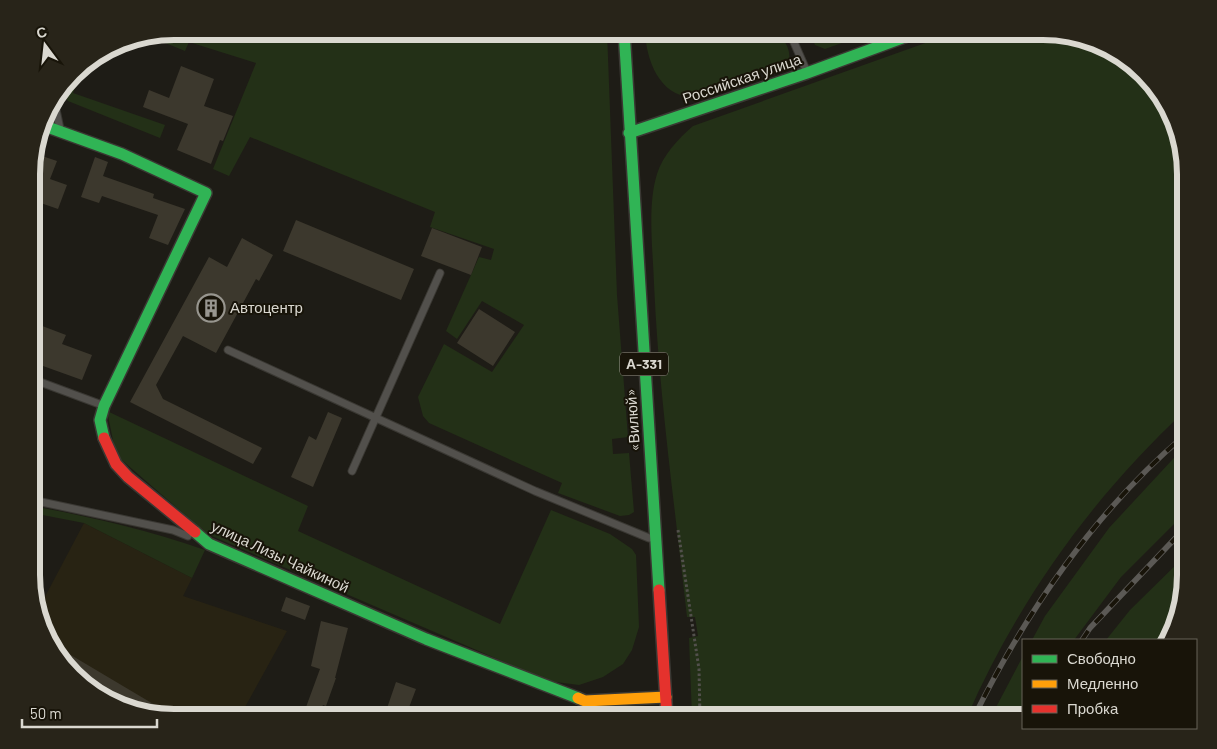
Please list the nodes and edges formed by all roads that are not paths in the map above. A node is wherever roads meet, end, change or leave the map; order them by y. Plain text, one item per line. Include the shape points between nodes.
1 (624, 40) edge
2 (794, 40) edge
3 (897, 40) edge
4 (807, 73) junction
5 (56, 110) edge
6 (48, 127) edge
7 (61, 131) junction
8 (629, 132) junction
9 (440, 273) dead end
10 (228, 350) dead end
11 (40, 381) edge
12 (104, 406) junction
13 (377, 418) junction
14 (352, 471) dead end
15 (40, 502) edge
16 (656, 541) junction
17 (209, 544) junction
18 (666, 697) junction
19 (585, 701) junction
20 (583, 709) edge
21 (664, 709) edge
22 (667, 709) edge

1 - 8 main road, «Вилюй» / А-331
2 - 4 lane
3 - 4 main road, Российская улица
4 - 8 main road, Российская улица
5 - 7 lane
6 - 7 main road, улица Лизы Чайкиной
7 - 12 main road, улица Лизы Чайкиной via 122,154 206,193
8 - 16 main road, «Вилюй» / А-331
9 - 13 lane
10 - 13 lane
11 - 12 lane
12 - 17 main road, улица Лизы Чайкиной via 101,431 116,464
13 - 14 lane
13 - 16 lane
15 - 17 lane via 173,530
16 - 18 main road, «Вилюй» / А-331
17 - 19 main road, улица Лизы Чайкиной via 426,639
18 - 19 main road
18 - 21 main road
18 - 22 main road, «Вилюй» / А-331
19 - 20 lane

